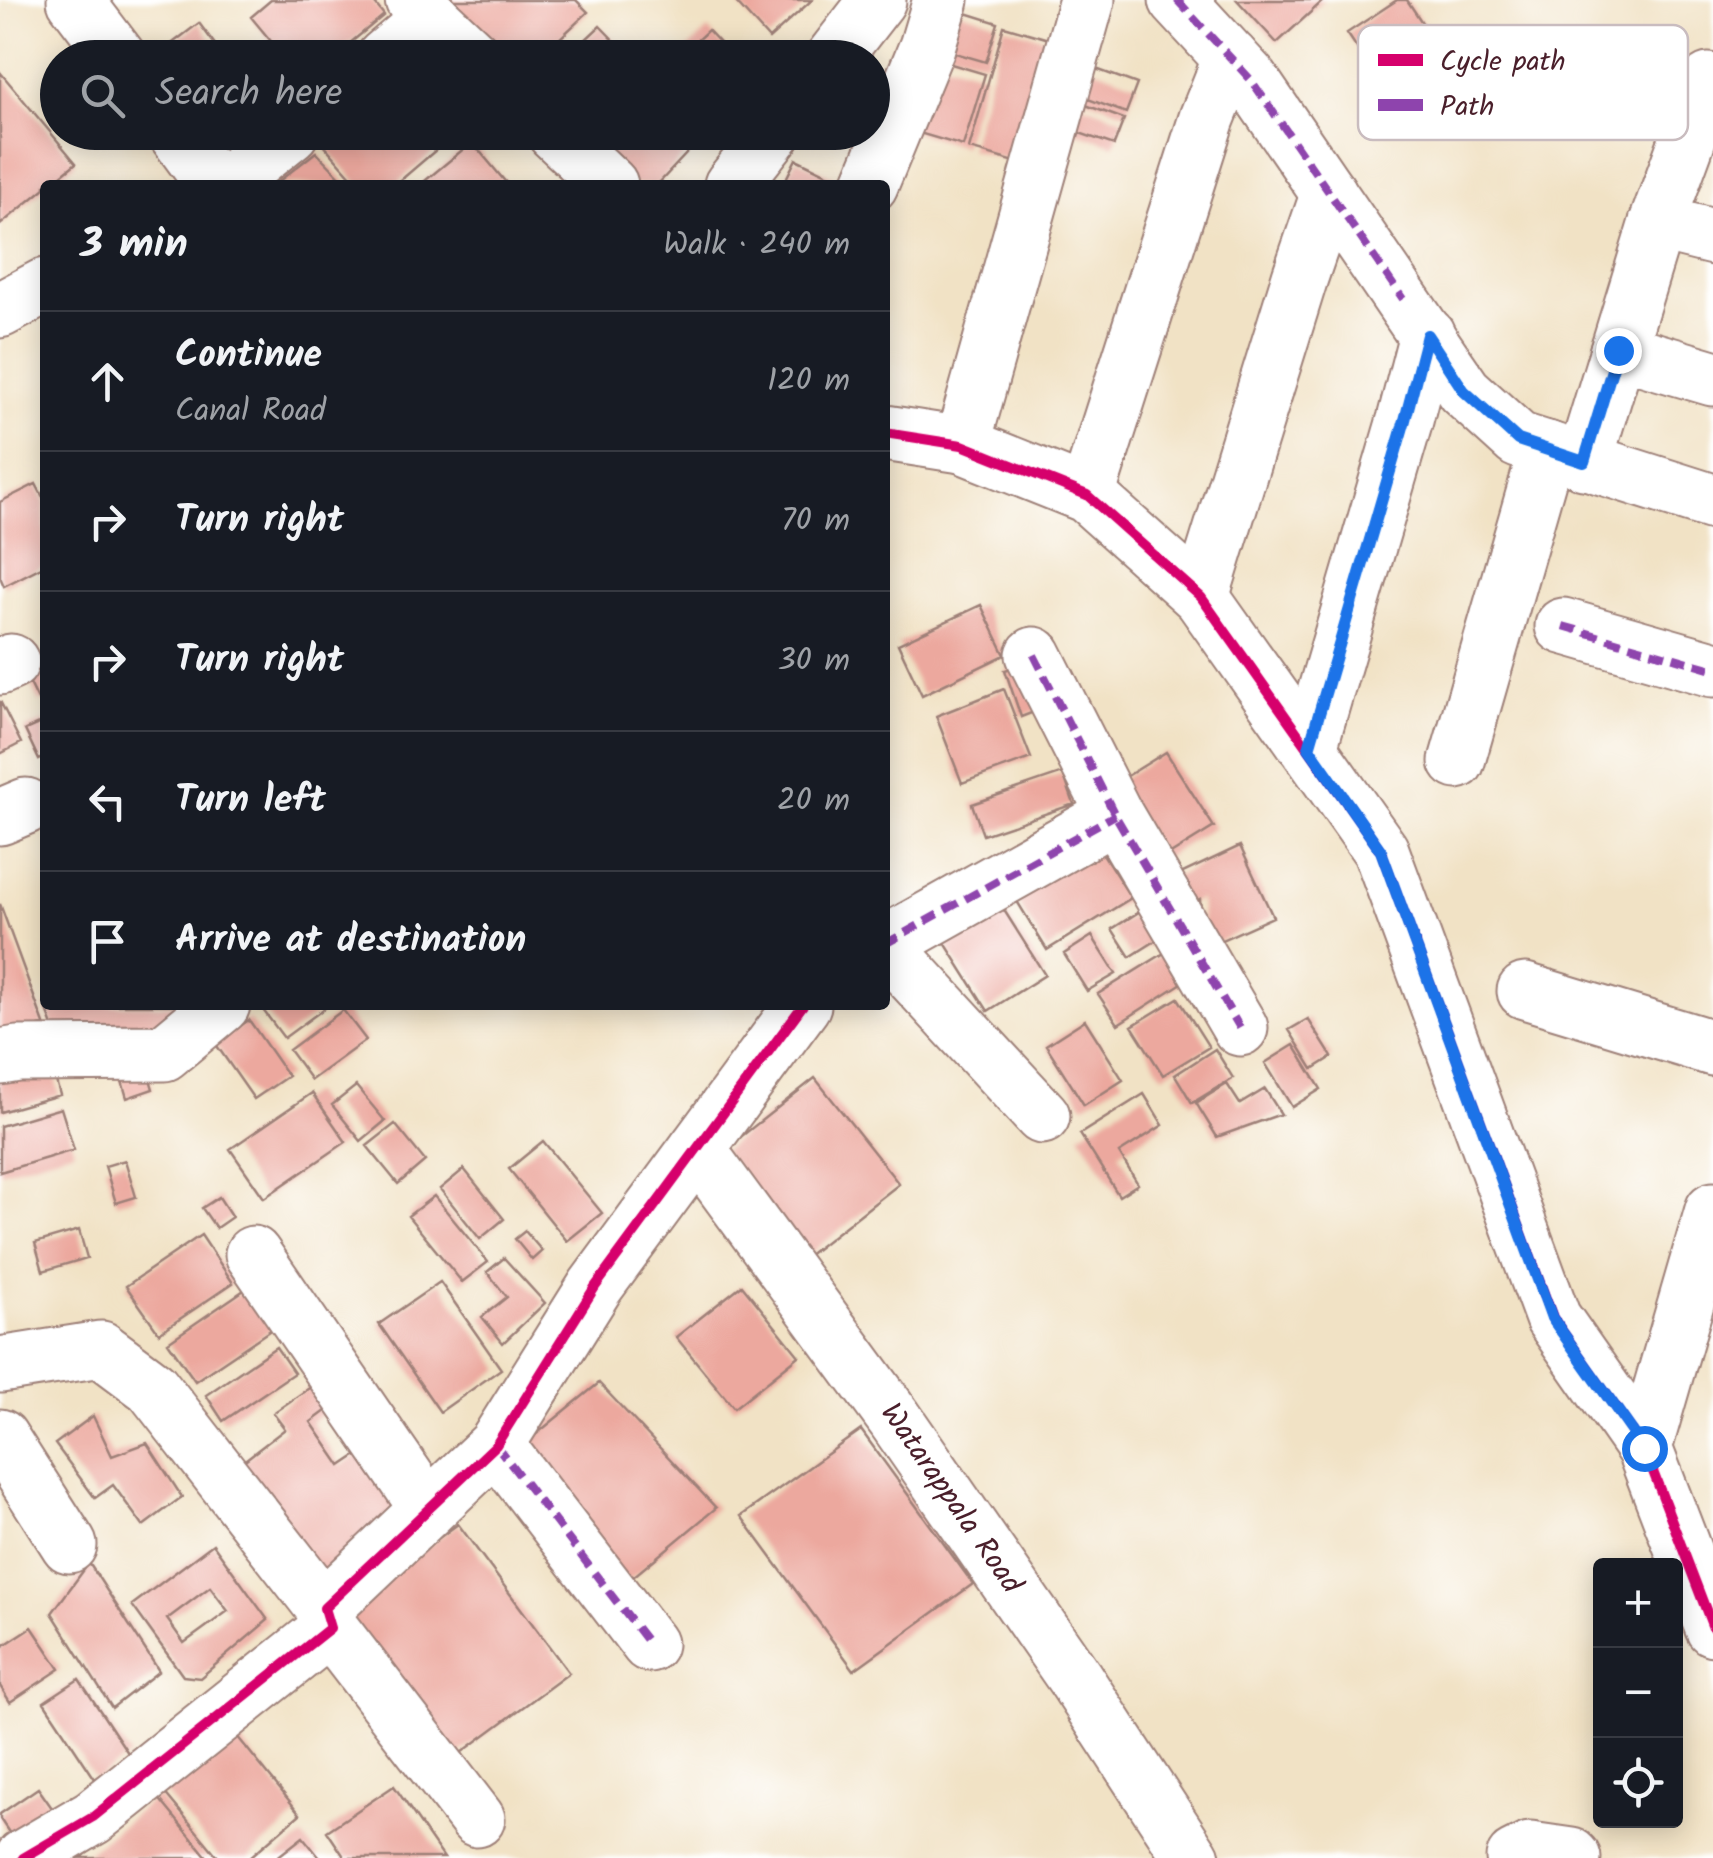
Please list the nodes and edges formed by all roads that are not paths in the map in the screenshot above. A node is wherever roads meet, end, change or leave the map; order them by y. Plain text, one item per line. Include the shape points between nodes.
1 (76, 0) edge
2 (878, 0) edge
3 (941, 0) edge
4 (1087, 0) edge
5 (1177, 0) edge
6 (423, 9) edge
7 (106, 40) edge
8 (398, 40) edge
9 (456, 40) edge
10 (847, 40) edge
11 (1231, 58) junction
12 (1709, 81) dead end
13 (1688, 137) edge
14 (890, 138) edge
15 (1687, 140) edge
16 (188, 150) edge
17 (269, 150) edge
18 (573, 150) edge
19 (760, 150) edge
20 (885, 150) edge
21 (210, 180) edge
22 (231, 180) edge
23 (605, 180) edge
24 (736, 180) edge
25 (872, 180) edge
26 (1329, 193) junction
27 (1656, 223) junction
28 (1713, 238) edge
29 (40, 289) edge
30 (0, 310) edge
31 (1427, 335) junction
32 (1618, 350) junction
33 (1713, 378) edge
34 (890, 433) edge
35 (962, 444) junction
36 (1566, 455) junction
37 (1087, 495) junction
38 (1713, 502) edge
39 (1201, 597) junction
40 (1563, 626) dead end
41 (1034, 655) dead end
42 (1713, 669) edge
43 (1309, 748) junction
44 (1457, 760) dead end
45 (1114, 815) junction
46 (890, 942) edge
47 (890, 950) edge
48 (1524, 991) dead end
49 (216, 1010) edge
50 (799, 1010) edge
51 (1240, 1028) dead end
52 (1713, 1048) edge
53 (0, 1057) edge
54 (1042, 1116) dead end
55 (697, 1149) junction
56 (1713, 1210) edge
57 (252, 1254) dead end
58 (0, 1364) edge
59 (0, 1438) edge
60 (496, 1445) junction
61 (1644, 1448) junction
62 (428, 1510) junction
63 (69, 1545) dead end
64 (327, 1618) junction
65 (1713, 1628) edge
66 (649, 1644) dead end
67 (477, 1819) dead end
68 (23, 1858) edge
69 (1192, 1858) edge
70 (1514, 1858) edge
71 (1573, 1858) edge

1 - 7 street
2 - 10 street
3 - 14 street
4 - 35 street
5 - 11 street
6 - 8 street
6 - 9 street
11 - 26 street
11 - 37 street
12 - 13 street
15 - 27 street
16 - 21 street
17 - 22 street
18 - 23 street
19 - 24 street
20 - 25 street
26 - 31 street
26 - 39 street
27 - 28 street
27 - 32 street
29 - 30 street
31 - 36 street via 1464,391 1518,440
31 - 43 street
32 - 33 street
32 - 36 street
34 - 35 street
35 - 37 street
36 - 38 street
36 - 44 street
37 - 39 street
39 - 43 street
40 - 42 street
41 - 45 street
43 - 61 street via 1381,851 1552,1318
45 - 46 street
45 - 51 street
47 - 54 street
48 - 52 street
49 - 53 street via 164,1054
50 - 55 street
55 - 60 street via 596,1287
55 - 69 street, Watarappala Road via 918,1451
56 - 61 street
57 - 62 street
58 - 64 street via 101,1348 152,1387
59 - 63 street
60 - 62 street
60 - 66 street
61 - 65 street
62 - 64 street
64 - 67 street
64 - 68 street via 93,1817
70 - 71 street via 1530,1850

